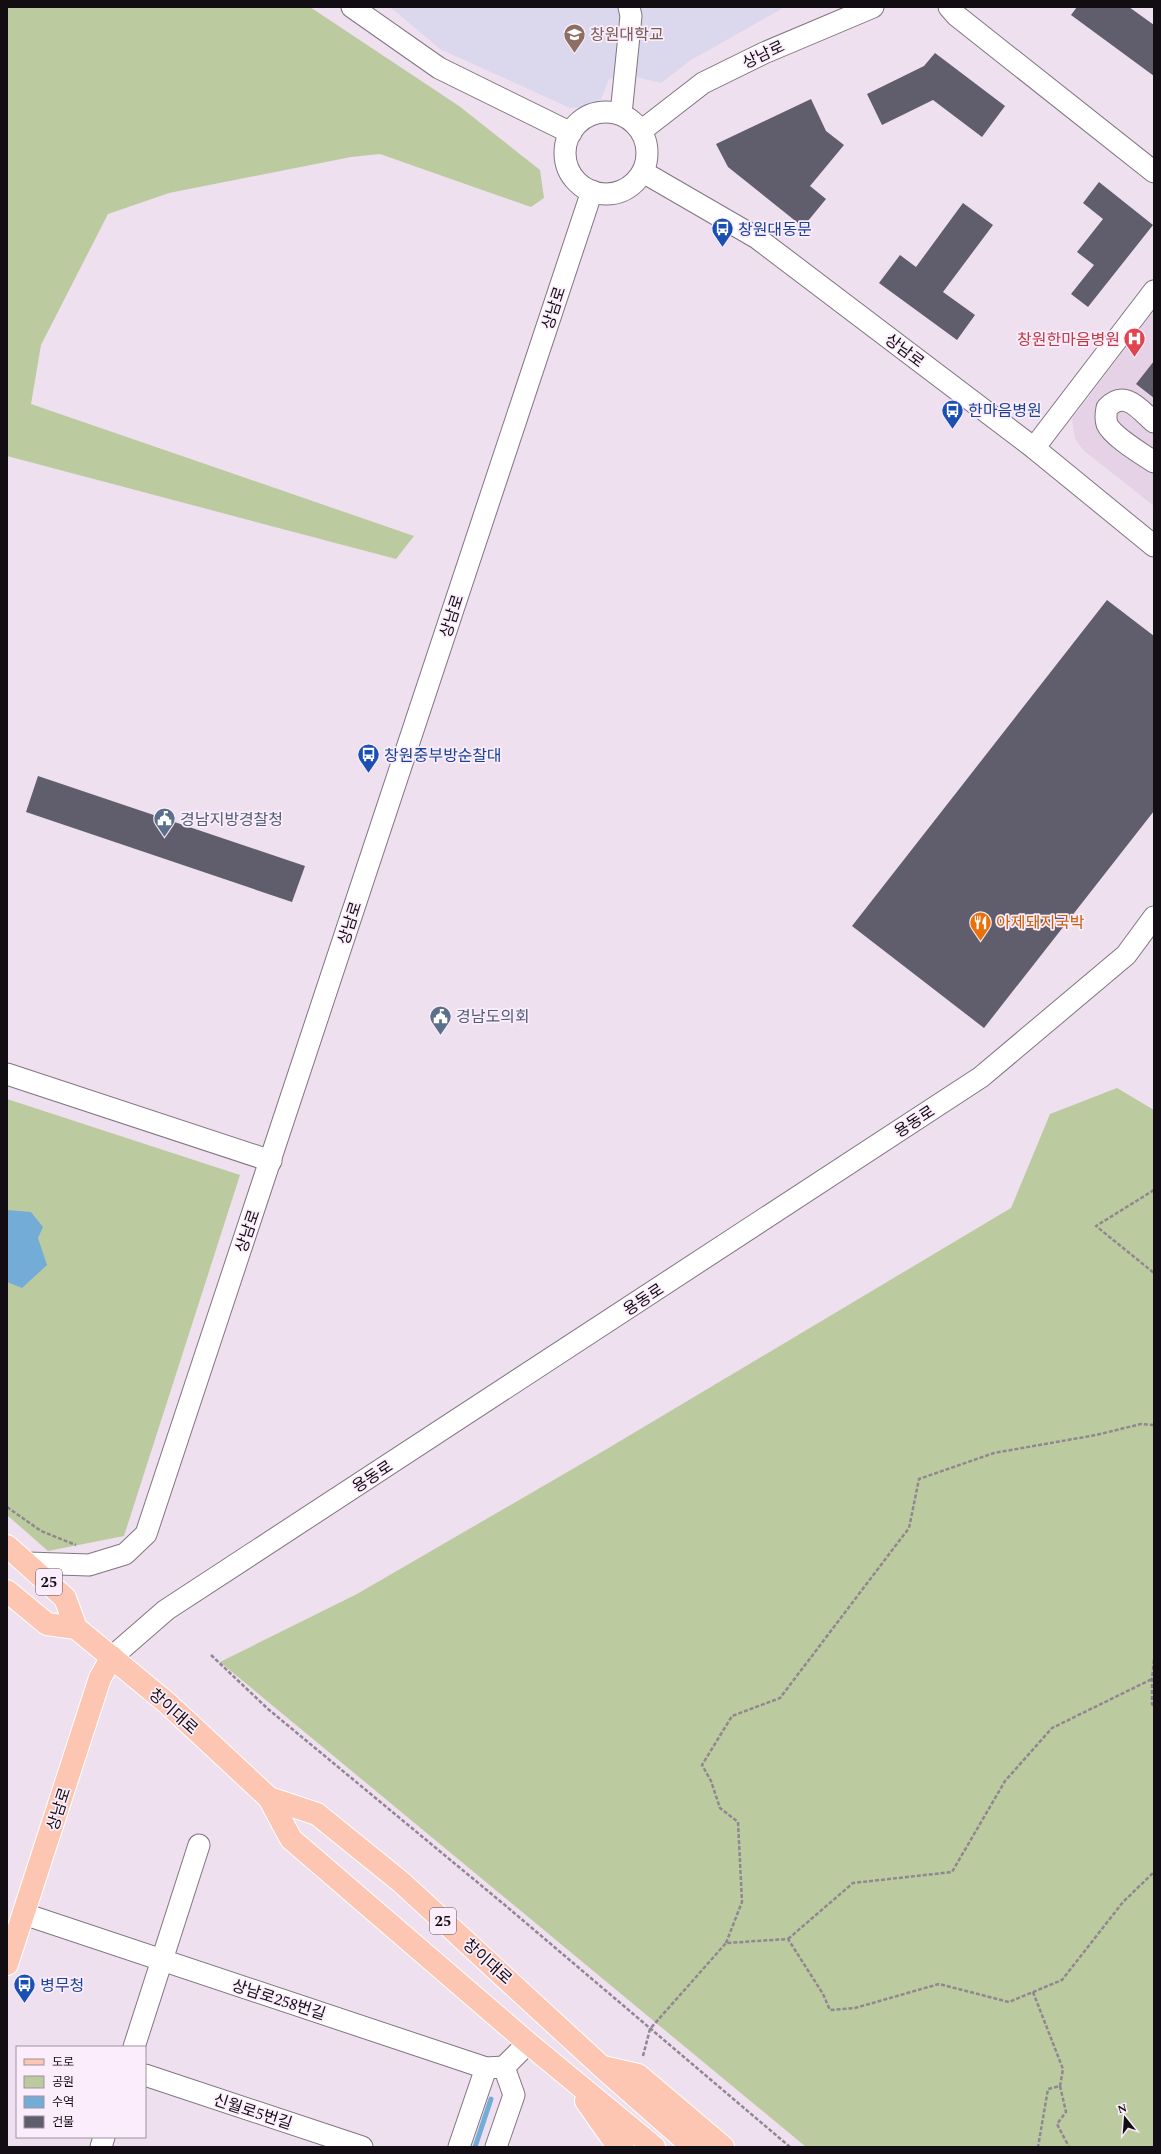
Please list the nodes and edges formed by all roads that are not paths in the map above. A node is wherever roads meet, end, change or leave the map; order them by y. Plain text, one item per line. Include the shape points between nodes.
1 (352, 7) edge
2 (628, 7) edge
3 (873, 7) edge
4 (948, 7) edge
5 (621, 114) junction
6 (641, 130) junction
7 (571, 133) junction
8 (643, 172) junction
9 (1154, 172) edge
10 (592, 191) junction
11 (1154, 291) edge
12 (1154, 422) edge
13 (1034, 448) junction
14 (1154, 462) edge
15 (1154, 546) edge
16 (1154, 917) edge
17 (7, 1074) edge
18 (271, 1161) junction
19 (7, 1546) edge
20 (28, 1563) junction
21 (7, 1591) edge
22 (76, 1628) junction
23 (112, 1657) junction
24 (269, 1798) junction
25 (199, 1845) dead end
26 (24, 1914) junction
27 (162, 1960) junction
28 (7, 1964) edge
29 (528, 2043) junction
30 (134, 2046) edge
31 (602, 2067) junction
32 (495, 2068) junction
33 (146, 2075) edge
34 (569, 2077) junction
35 (362, 2147) edge
36 (459, 2147) edge
37 (496, 2147) edge
38 (623, 2147) edge
39 (654, 2147) edge
40 (693, 2147) edge
41 (723, 2147) edge

1 - 7 street via 439,68
2 - 5 street via 631,16
3 - 6 street, 상남로 via 764,53 703,83
4 - 9 street
5 - 6 street
5 - 7 street via 595,113 583,119
6 - 8 street via 648,155
7 - 10 street via 565,152 567,166 574,179
8 - 10 street via 637,181 625,190 612,194 598,194
8 - 13 street, 상남로 via 757,238
10 - 18 street, 상남로
11 - 13 street
12 - 14 street via 1124,399 1118,399 1107,408 1105,417 1107,425 1114,433
13 - 15 street, 상남로
16 - 23 street, 용동로 via 1126,955 981,1077 166,1610
17 - 18 street
18 - 20 street, 상남로 via 146,1534 125,1554 89,1566
19 - 20 main road, 25
20 - 22 main road, 25 via 66,1598
21 - 22 main road via 47,1624
22 - 23 main road, 창이대로 / 25
23 - 24 main road, 창이대로 / 25 via 167,1703
23 - 26 main road, 상남로 via 100,1678
24 - 29 main road, 창이대로 / 25 via 291,1839
24 - 31 main road, 창이대로 / 25 via 317,1814 401,1882
25 - 27 street
26 - 27 street, 상남로258번길
26 - 28 main road, 상남로
27 - 30 street
27 - 32 street, 상남로258번길
29 - 32 street
29 - 34 main road, 창이대로 / 25
31 - 40 main road, 창이대로 / 25
31 - 41 main road via 638,2075
32 - 36 street
32 - 37 street via 514,2095
33 - 35 street, 신월로5번길
34 - 38 main road via 612,2138
34 - 39 main road, 창이대로 / 25

